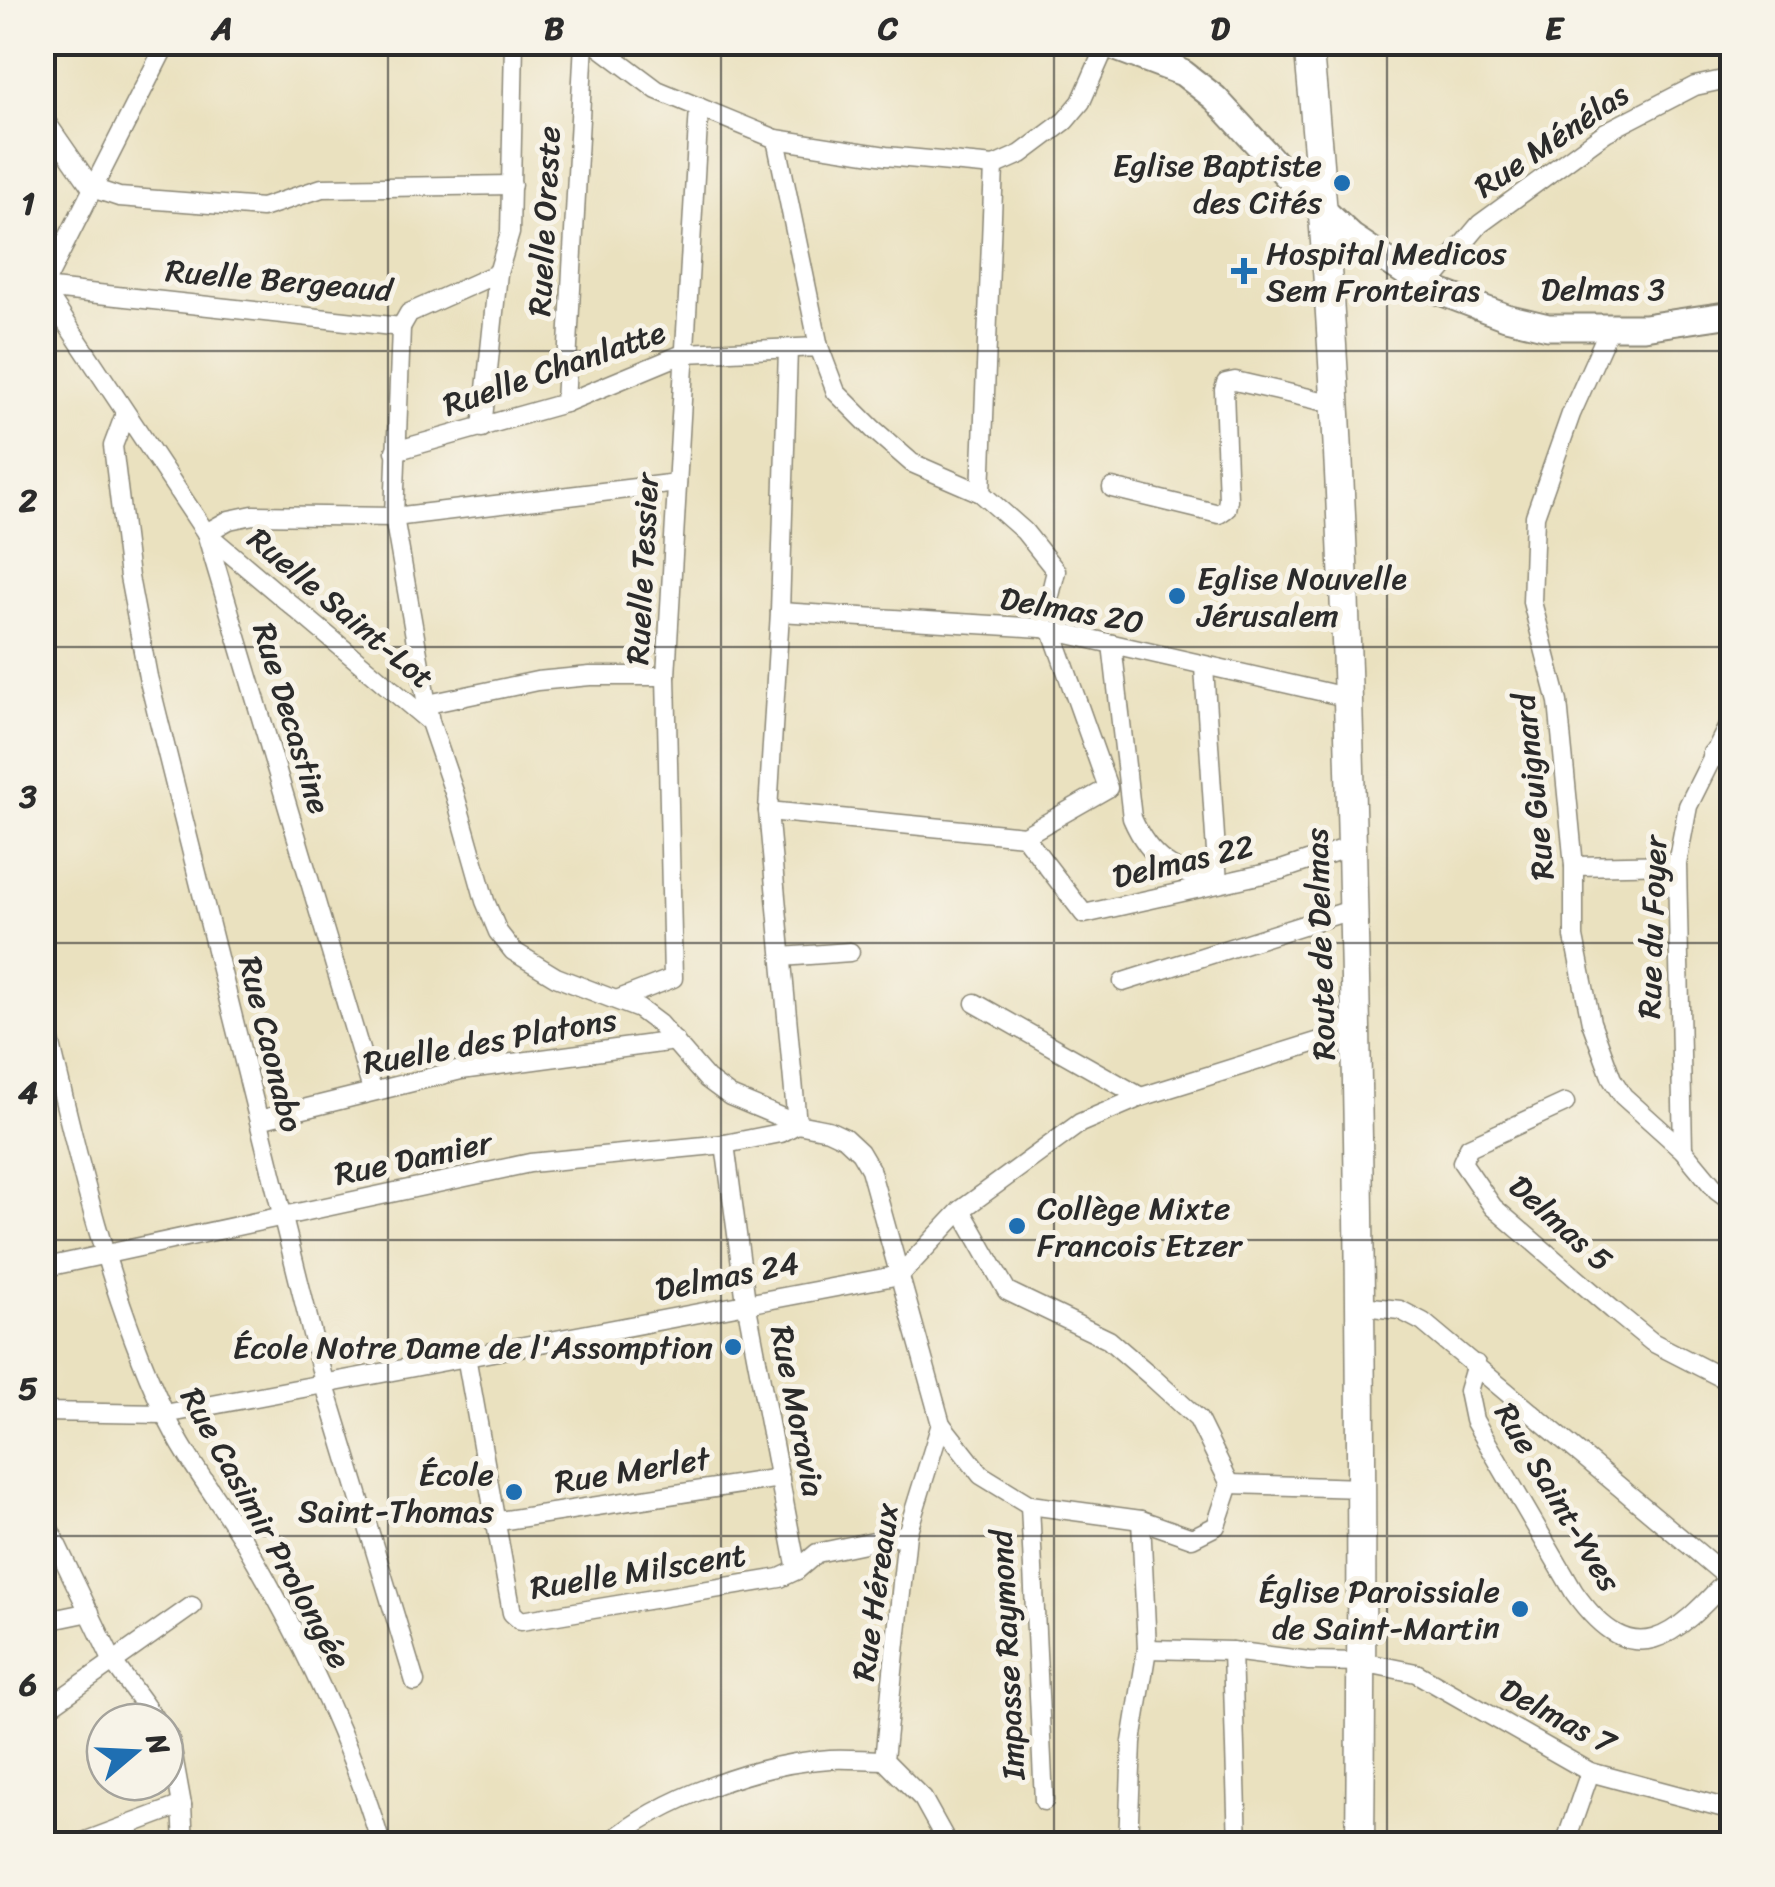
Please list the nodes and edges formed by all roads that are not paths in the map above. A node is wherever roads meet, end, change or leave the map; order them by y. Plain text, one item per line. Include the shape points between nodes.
1 (167, 42) edge
2 (514, 42) edge
3 (584, 42) edge
4 (593, 42) edge
5 (1160, 42) edge
6 (1308, 42) edge
7 (1103, 44) edge
8 (1183, 73) junction
9 (1732, 78) edge
10 (699, 107) junction
11 (42, 116) edge
12 (776, 139) junction
13 (994, 166) junction
14 (512, 185) junction
15 (92, 188) junction
16 (1324, 210) junction
17 (498, 273) junction
18 (1427, 287) junction
19 (43, 289) edge
20 (1732, 318) edge
21 (401, 327) junction
22 (1610, 327) junction
23 (819, 348) junction
24 (788, 349) junction
25 (684, 354) junction
26 (565, 402) junction
27 (1334, 404) junction
28 (125, 414) junction
29 (482, 428) junction
30 (395, 451) junction
31 (677, 483) junction
32 (1112, 488) dead end
33 (981, 493) junction
34 (394, 517) junction
35 (206, 533) junction
36 (780, 612) junction
37 (1047, 629) junction
38 (1112, 644) junction
39 (1204, 667) junction
40 (666, 676) junction
41 (1350, 698) junction
42 (429, 713) junction
43 (1732, 718) edge
44 (1712, 753) junction
45 (1732, 764) edge
46 (768, 811) junction
47 (1024, 836) junction
48 (1352, 846) junction
49 (1677, 864) junction
50 (1574, 866) junction
51 (1218, 883) junction
52 (1354, 908) junction
53 (850, 952) dead end
54 (782, 957) junction
55 (1123, 982) dead end
56 (619, 999) junction
57 (975, 1003) dead end
58 (42, 1006) edge
59 (1358, 1029) junction
60 (675, 1041) junction
61 (372, 1090) junction
62 (1141, 1096) junction
63 (1565, 1102) dead end
64 (259, 1120) junction
65 (797, 1124) junction
66 (725, 1144) junction
67 (1683, 1150) junction
68 (1732, 1202) edge
69 (961, 1210) junction
70 (282, 1217) junction
71 (105, 1256) junction
72 (42, 1268) edge
73 (900, 1275) junction
74 (746, 1302) junction
75 (1362, 1306) junction
76 (466, 1356) junction
77 (1476, 1364) junction
78 (324, 1382) junction
79 (1732, 1383) edge
80 (42, 1412) edge
81 (165, 1414) junction
82 (941, 1424) junction
83 (780, 1478) junction
84 (1230, 1484) junction
85 (1363, 1488) junction
86 (1030, 1505) junction
87 (1141, 1520) junction
88 (494, 1522) junction
89 (45, 1525) edge
90 (907, 1534) junction
91 (797, 1570) junction
92 (1731, 1580) edge
93 (192, 1606) dead end
94 (90, 1612) junction
95 (42, 1622) edge
96 (1147, 1649) junction
97 (1232, 1651) junction
98 (113, 1662) junction
99 (1362, 1662) junction
100 (416, 1682) dead end
101 (142, 1702) edge
102 (42, 1712) edge
103 (884, 1760) junction
104 (1590, 1772) junction
105 (1044, 1801) dead end
106 (181, 1802) edge
107 (182, 1805) junction
108 (1732, 1810) edge
109 (78, 1844) edge
110 (184, 1844) edge
111 (381, 1844) edge
112 (608, 1844) edge
113 (948, 1844) edge
114 (1128, 1844) edge
115 (1238, 1844) edge
116 (1360, 1844) edge
117 (1565, 1844) edge

1 - 15 street
2 - 14 street
3 - 26 street, Ruelle Oreste
4 - 10 street via 657,90
5 - 8 street
6 - 16 main road, Route de Delmas
7 - 8 street, Delmas 3
7 - 13 street via 1081,102 1065,121
8 - 16 street, Delmas 3
9 - 18 street, Rue Ménélas via 1695,86 1592,142 1480,224
10 - 12 street
10 - 25 street, Ruelle Tessier
11 - 15 street
12 - 13 street
12 - 23 street
13 - 33 street
14 - 15 street, Ruelle Oreste via 322,188 262,208
14 - 17 street via 510,234
15 - 19 street
16 - 18 street, Delmas 3
16 - 27 main road, Route de Delmas
17 - 21 street, Ruelle Bergeaud via 410,312
17 - 29 street
18 - 22 street, Delmas 3 via 1548,327
19 - 21 street, Ruelle Bergeaud
19 - 28 street, Ruelle Saint-Lot
20 - 22 street, Delmas 3
21 - 30 street
22 - 50 street, Rue Guignard via 1535,516 1532,602 1558,702
23 - 24 street, Ruelle Chanlatte
23 - 33 street via 836,392 873,429 912,463
24 - 25 street, Ruelle Chanlatte
24 - 36 street
25 - 26 street, Ruelle Chanlatte
25 - 31 street, Ruelle Tessier
26 - 29 street, Ruelle Chanlatte
27 - 32 street via 1226,383 1228,500 1219,514
27 - 41 main road, Route de Delmas
28 - 35 street, Ruelle Saint-Lot
28 - 64 street, Rue Caonabo via 113,446 129,577
29 - 30 street, Ruelle Chanlatte
30 - 34 street
31 - 34 street
31 - 40 street, Ruelle Tessier
33 - 37 street via 1056,571
34 - 35 street via 253,515
34 - 42 street
35 - 42 street, Ruelle Saint-Lot
35 - 61 street, Rue Decastine
36 - 37 street, Delmas 20
36 - 46 street
37 - 38 street, Delmas 20
37 - 47 street via 1108,788
38 - 39 street, Delmas 20
38 - 51 street via 1132,818 1143,843 1169,867
39 - 41 street, Delmas 20
39 - 51 street
40 - 42 street via 537,681
40 - 56 street, Ruelle Tessier via 672,978
41 - 48 main road, Route de Delmas
42 - 56 street, Ruelle Saint-Lot via 498,932 533,966
43 - 44 street, Rue du Foyer
44 - 45 street
44 - 49 street, Rue du Foyer via 1688,806
46 - 47 street
46 - 54 street
47 - 51 street, Delmas 22 via 1084,914
48 - 51 street, Delmas 22
48 - 52 main road, Route de Delmas
49 - 50 street
49 - 67 street, Rue du Foyer
50 - 67 street, Rue Guignard via 1582,988 1612,1079
52 - 55 street
52 - 59 main road, Route de Delmas
53 - 54 street
54 - 65 street
56 - 60 street, Ruelle Saint-Lot
57 - 62 street
58 - 71 street, Rue Casimir Prolongée
59 - 62 street
59 - 75 main road, Route de Delmas
60 - 61 street, Ruelle des Platons via 460,1070
60 - 65 street, Ruelle Saint-Lot via 730,1096
61 - 64 street, Ruelle des Platons
62 - 69 street via 1080,1124
63 - 79 street, Delmas 5 via 1468,1147 1462,1162 1492,1207 1612,1310 1652,1342
64 - 70 street, Rue Caonabo
65 - 66 street, Rue Damier
65 - 73 street, Ruelle Saint-Lot via 828,1130 860,1152 880,1197
66 - 70 street, Rue Damier via 530,1163
66 - 74 street, Rue Moravia
67 - 68 street, Rue Guignard
69 - 73 street
69 - 84 street via 1008,1291 1109,1340 1138,1364 1198,1419
70 - 71 street, Rue Damier
70 - 78 street, Rue Caonabo
71 - 72 street, Rue Damier
71 - 81 street, Rue Casimir Prolongée
73 - 74 street, Delmas 24
73 - 82 street
74 - 76 street, Delmas 24
74 - 83 street, Rue Moravia
75 - 77 street via 1413,1314
75 - 85 main road, Route de Delmas
76 - 78 street, Delmas 24
76 - 88 street, Ruelle Milscent
77 - 92 street
77 - 92 street, Rue Saint-Yves via 1468,1391 1474,1420 1574,1592 1608,1629 1632,1639 1668,1635
78 - 81 street, Delmas 24
78 - 100 street, Rue Caonabo
80 - 81 street, Delmas 24
81 - 111 street, Rue Casimir Prolongée via 299,1645 349,1750
82 - 86 street via 980,1475
82 - 90 street, Rue Héreaux
83 - 88 street, Rue Merlet
83 - 91 street, Rue Moravia
84 - 85 street
84 - 87 street via 1216,1526 1192,1538
85 - 99 main road, Route de Delmas
86 - 87 street
86 - 105 street, Impasse Raymond
87 - 96 street
88 - 91 street, Ruelle Milscent via 512,1613 521,1620
89 - 94 street
90 - 91 street, Ruelle Milscent via 817,1552
90 - 103 street, Rue Héreaux
93 - 98 street
94 - 95 street
94 - 98 street
96 - 97 street, Delmas 7
96 - 114 street via 1132,1742
97 - 99 street, Delmas 7
97 - 115 street
98 - 101 street
98 - 102 street
99 - 104 street, Delmas 7 via 1416,1673
99 - 116 main road, Route de Delmas
103 - 112 street via 828,1759 749,1773 661,1810
103 - 113 street via 923,1799
104 - 108 street, Delmas 7
104 - 117 street
106 - 107 street
107 - 109 street
107 - 110 street

